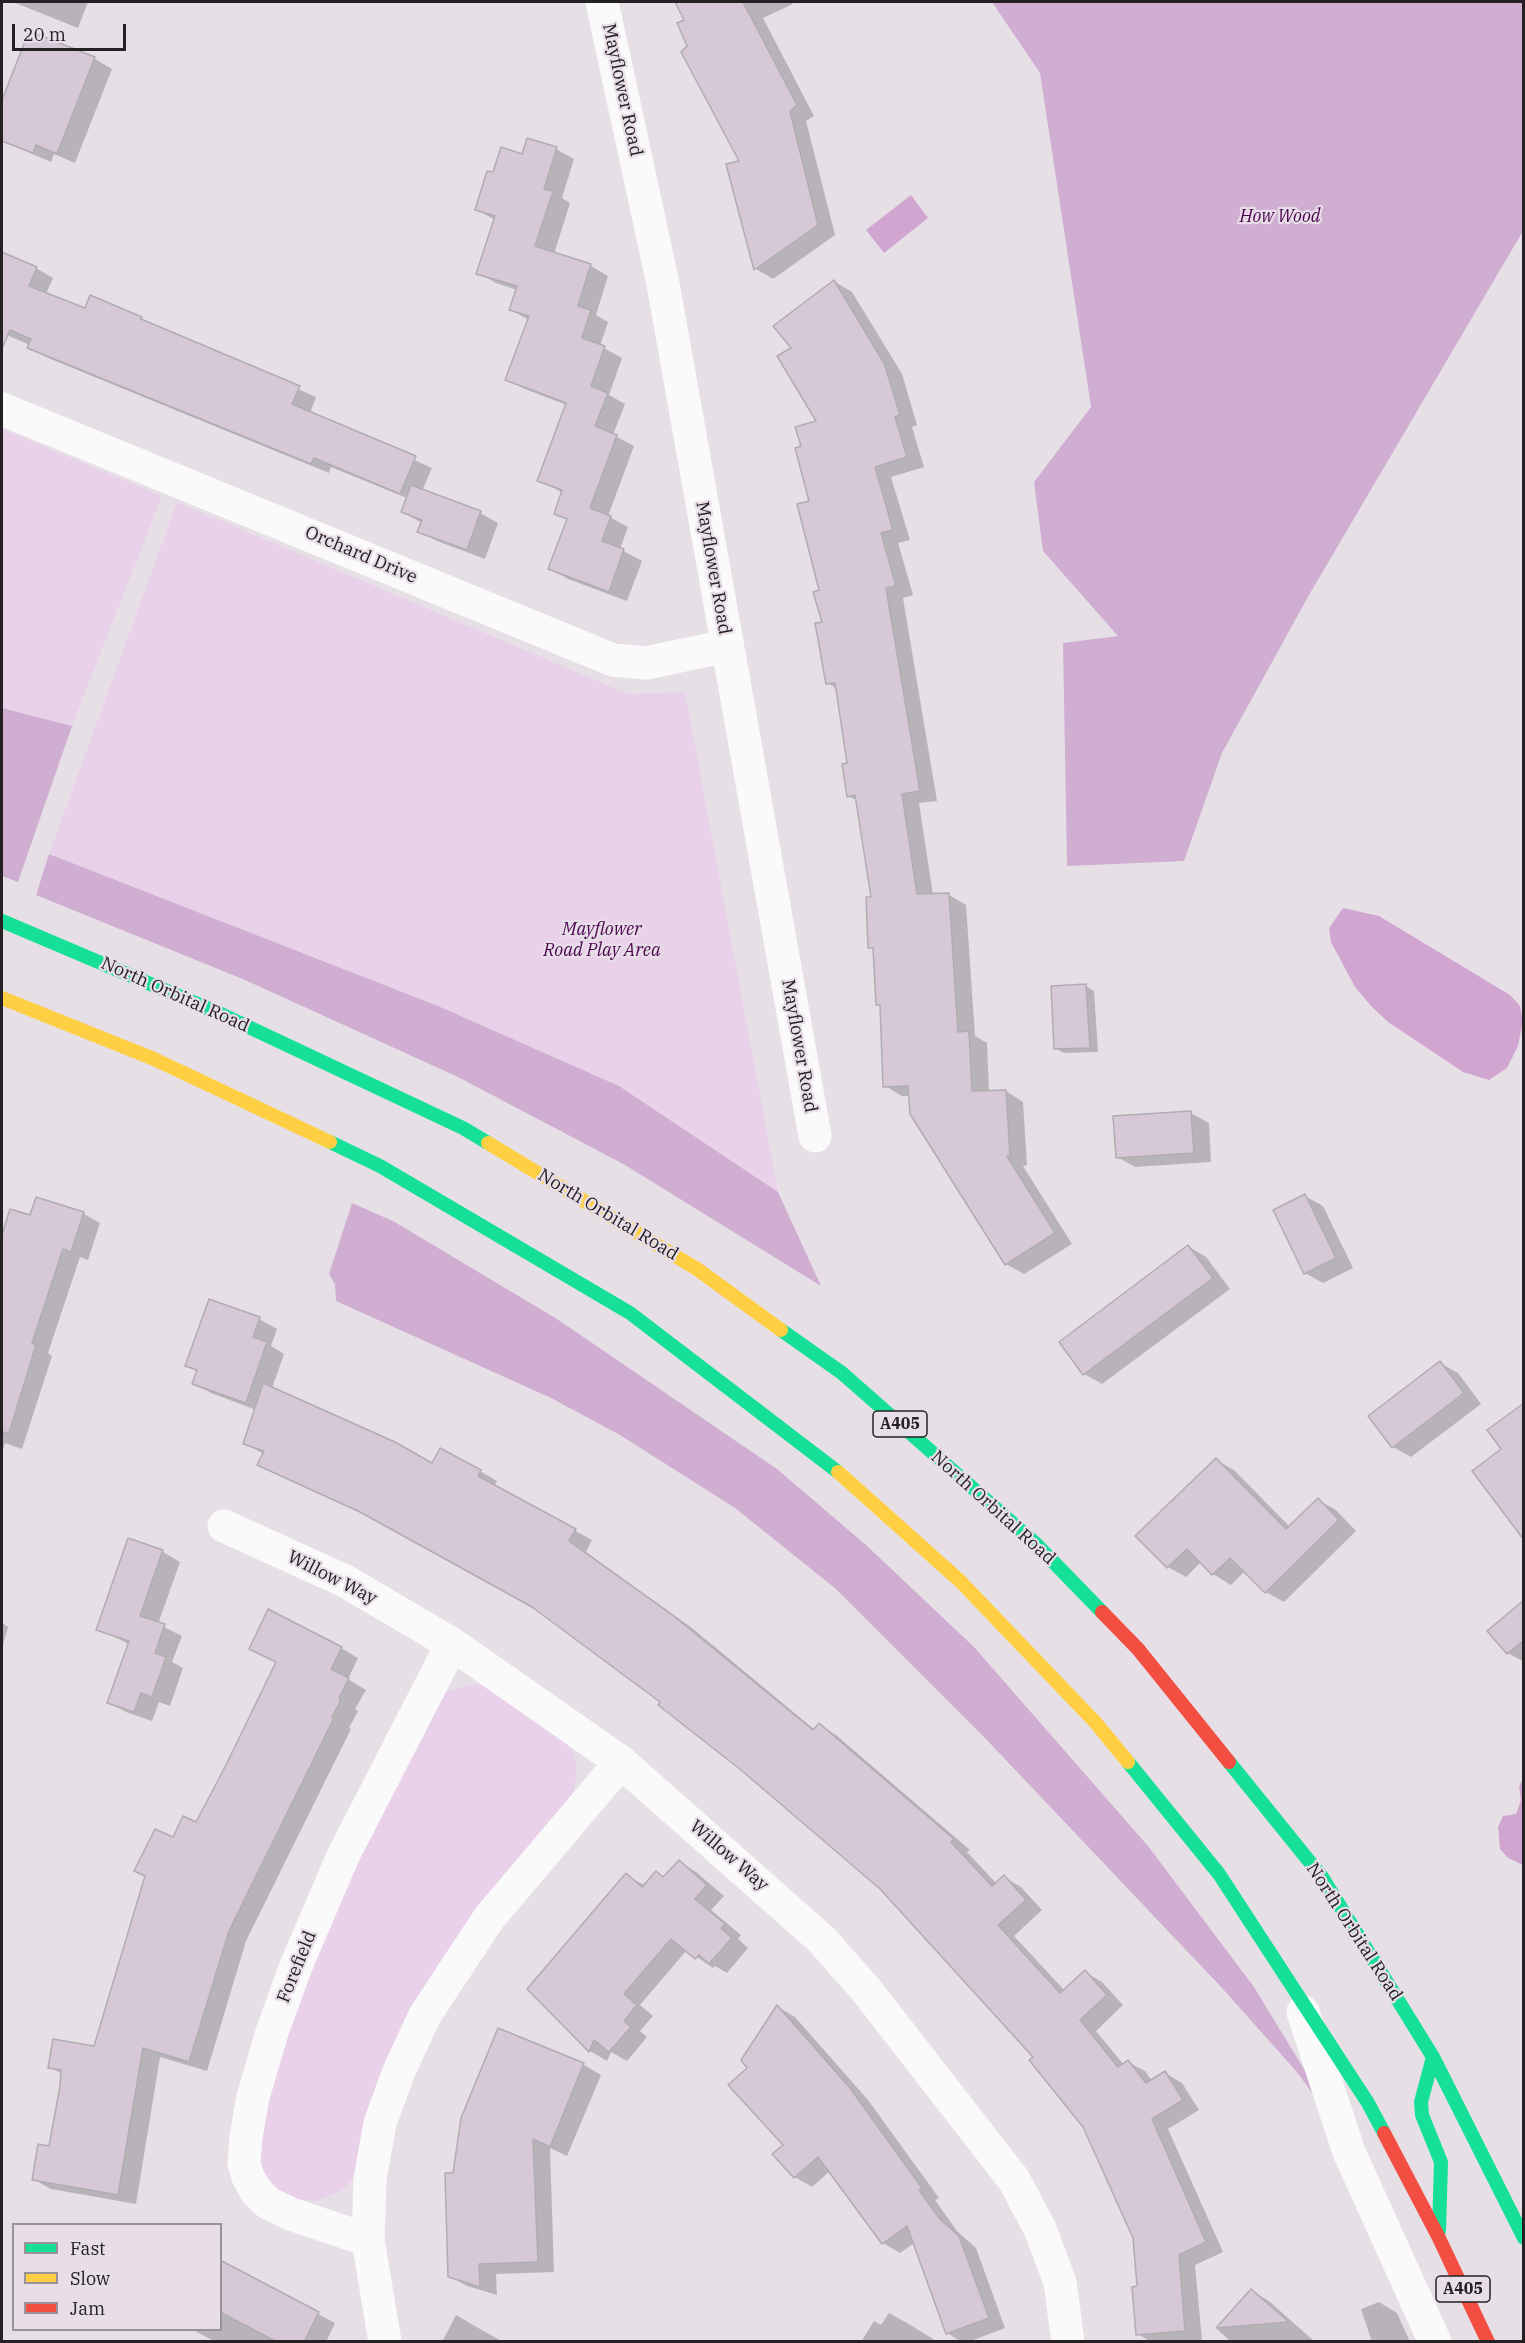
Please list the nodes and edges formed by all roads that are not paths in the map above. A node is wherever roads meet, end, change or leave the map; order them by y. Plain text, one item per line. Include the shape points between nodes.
1 (602, 2) edge
2 (2, 409) edge
3 (727, 646) junction
4 (2, 921) edge
5 (2, 998) edge
6 (815, 1136) dead end
7 (224, 1526) dead end
8 (452, 1644) junction
9 (621, 1762) junction
10 (1294, 1988) junction
11 (1433, 2057) junction
12 (1438, 2236) junction
13 (1524, 2238) edge
14 (369, 2240) junction
15 (385, 2342) edge
16 (1068, 2342) edge
17 (1435, 2342) edge
18 (1488, 2342) edge

1 - 3 street, Mayflower Road via 663,284
2 - 3 street, Orchard Drive via 613,660 646,663
3 - 6 street, Mayflower Road
4 - 11 highway, North Orbital Road / A405 via 221,1014 463,1128 697,1269 842,1373 1035,1543 1138,1649 1322,1877
5 - 10 highway, A405 via 154,1059 380,1166 630,1313 725,1383 846,1478 960,1581 1095,1722 1219,1874
7 - 8 street, Willow Way via 345,1581
8 - 9 street, Willow Way
8 - 14 street, Forefield via 343,1856 296,1966 272,2032 246,2137 244,2163 248,2177 268,2203
9 - 14 street via 489,1918 425,2015 380,2122 370,2179
9 - 16 street, Willow Way via 822,1940 867,1991 1014,2180 1040,2229 1060,2282
10 - 12 highway, A405 via 1368,2103
10 - 17 street via 1349,2152
11 - 12 highway via 1420,2102 1441,2162
11 - 13 highway, North Orbital Road / A405
12 - 18 highway, A405
14 - 15 street

